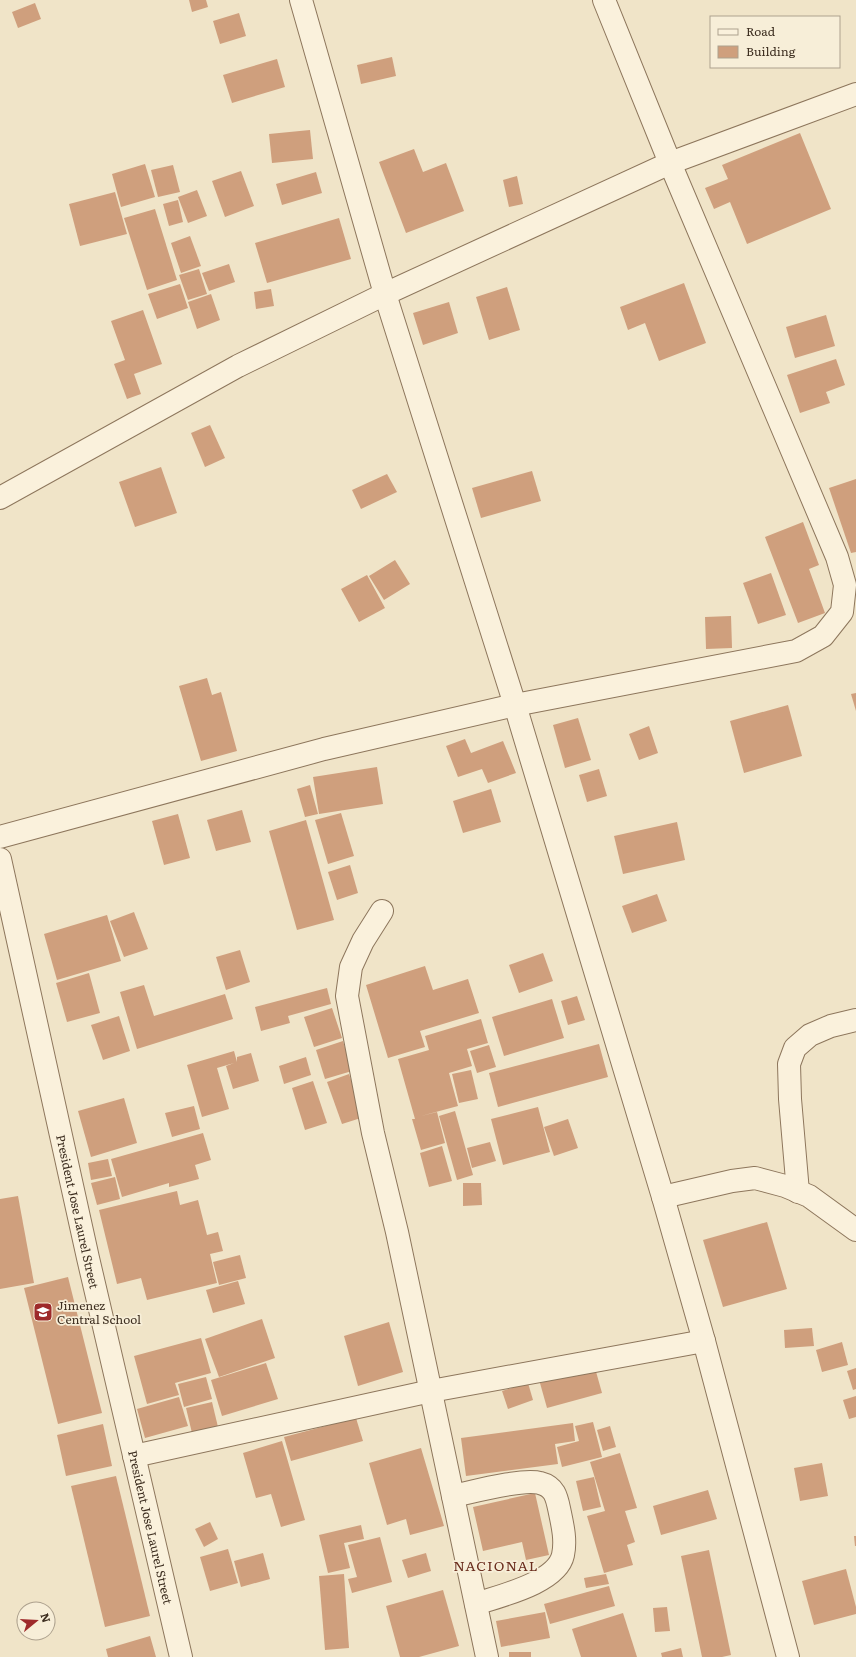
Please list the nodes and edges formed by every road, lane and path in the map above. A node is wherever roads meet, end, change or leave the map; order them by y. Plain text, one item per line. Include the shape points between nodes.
1 (301, 0) edge
2 (604, 0) edge
3 (856, 94) edge
4 (670, 163) junction
5 (385, 294) junction
6 (0, 498) edge
7 (515, 705) junction
8 (0, 837) edge
9 (0, 859) edge
10 (382, 911) dead end
11 (856, 1020) edge
12 (798, 1192) junction
13 (663, 1197) junction
14 (856, 1230) edge
15 (704, 1340) junction
16 (431, 1391) junction
17 (134, 1456) junction
18 (453, 1496) junction
19 (476, 1604) junction
20 (181, 1657) edge
21 (487, 1657) edge
22 (788, 1657) edge

1 - 5 street
2 - 4 street
3 - 4 street
4 - 5 street
4 - 7 street via 838,557 845,585 842,612 824,636 796,651
5 - 6 street via 238,366
5 - 7 street
7 - 8 street via 324,749
7 - 13 street
9 - 17 street, President Jose Laurel Street
10 - 16 street via 362,942 351,967 347,996 373,1133
11 - 12 street via 831,1026 810,1035 795,1048 789,1064
12 - 13 street via 755,1178
12 - 14 street via 809,1196
13 - 15 street
15 - 16 street
15 - 22 street
16 - 17 street
16 - 18 street
17 - 20 street, President Jose Laurel Street
18 - 19 street
18 - 19 street via 526,1482 539,1482 556,1494 565,1537 563,1557 556,1569 538,1582
19 - 21 street

